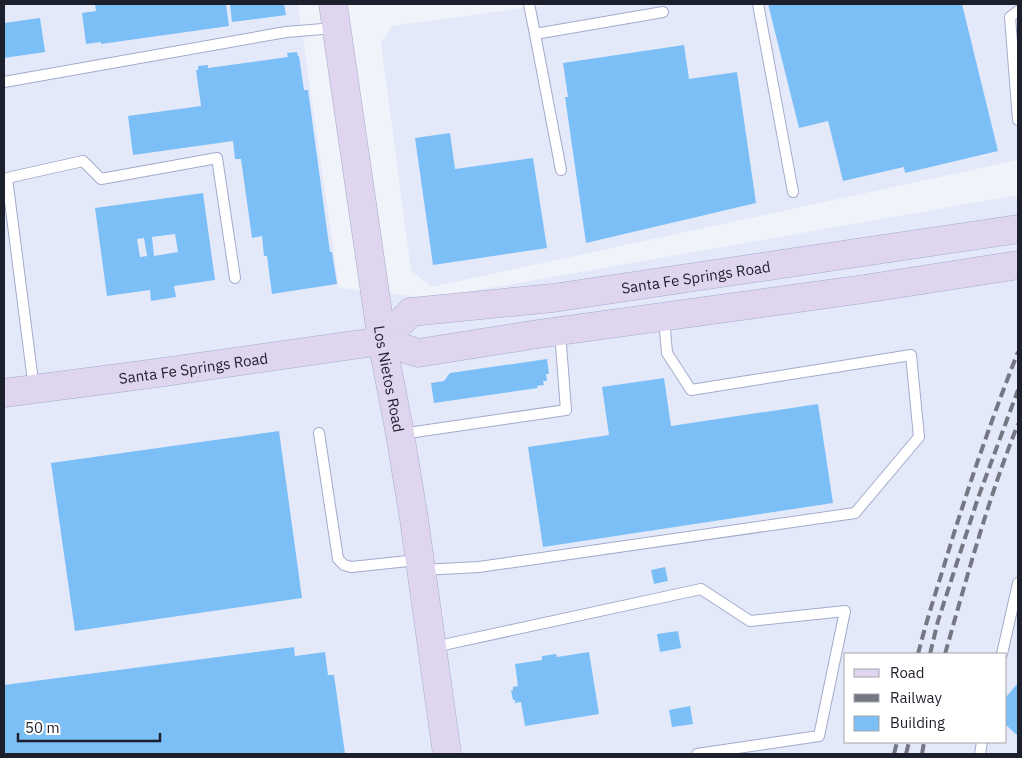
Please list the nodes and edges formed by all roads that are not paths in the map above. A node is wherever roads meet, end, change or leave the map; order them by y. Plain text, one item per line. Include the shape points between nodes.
1 (529, 4) edge
2 (758, 4) edge
3 (1018, 11) edge
4 (663, 12) dead end
5 (335, 16) edge
6 (535, 34) junction
7 (4, 82) edge
8 (1018, 120) edge
9 (561, 170) dead end
10 (793, 192) dead end
11 (1018, 229) edge
12 (1018, 266) edge
13 (235, 278) dead end
14 (661, 282) junction
15 (664, 317) junction
16 (560, 331) junction
17 (382, 340) junction
18 (34, 389) junction
19 (4, 393) edge
20 (319, 433) dead end
21 (400, 434) junction
22 (420, 565) junction
23 (1018, 583) edge
24 (432, 647) junction
25 (1002, 653) edge
26 (447, 754) edge
27 (697, 754) edge

1 - 6 lane
2 - 10 lane
3 - 8 lane via 1010,17
4 - 6 lane
5 - 7 lane via 286,32
5 - 17 main road, Los Nietos Road
6 - 9 lane
11 - 14 main road, Santa Fe Springs Road
12 - 15 main road, Santa Fe Springs Road
13 - 18 lane via 218,158 101,179 83,161 7,178
14 - 15 main road
14 - 17 main road, Santa Fe Springs Road via 553,298 411,312
15 - 16 main road, Santa Fe Springs Road
15 - 22 lane via 667,354 691,390 911,355 919,437 855,513 479,566
16 - 17 main road, Santa Fe Springs Road via 418,353
16 - 21 lane via 566,410
17 - 18 main road, Santa Fe Springs Road
17 - 21 main road, Los Nietos Road
18 - 19 main road, Santa Fe Springs Road
20 - 22 lane via 338,558 351,567
21 - 22 main road, Los Nietos Road
22 - 24 main road, Los Nietos Road
23 - 25 lane
24 - 26 main road, Los Nietos Road
24 - 27 lane via 701,589 750,621 845,611 819,736

